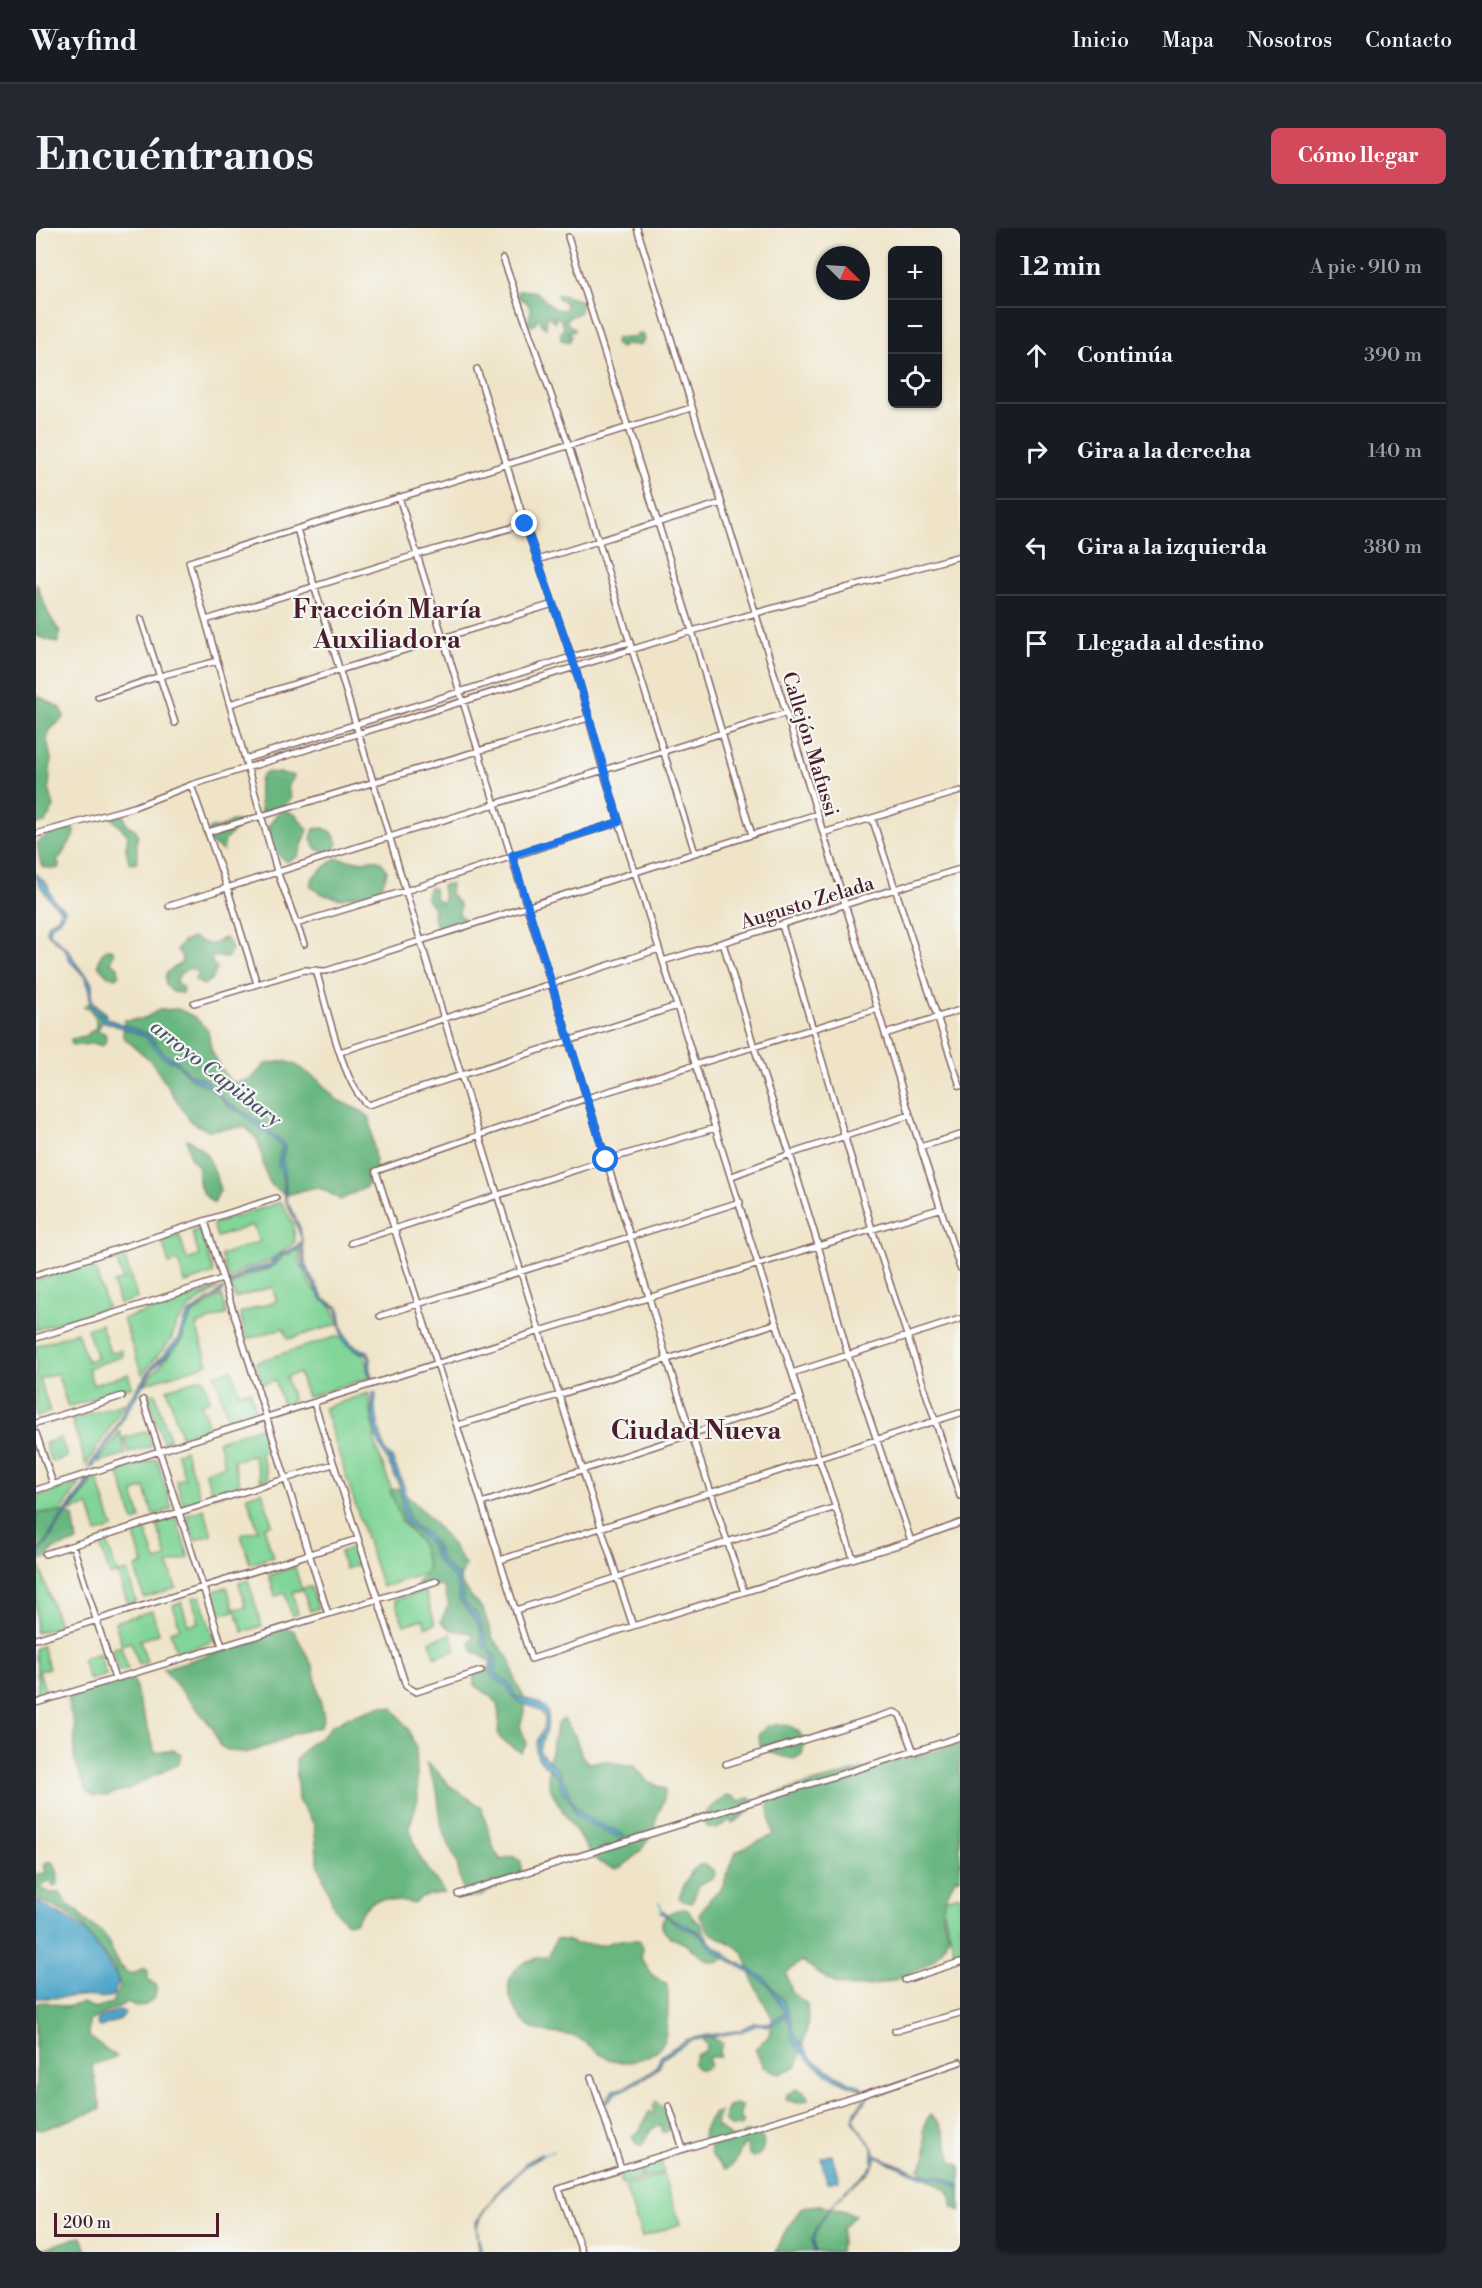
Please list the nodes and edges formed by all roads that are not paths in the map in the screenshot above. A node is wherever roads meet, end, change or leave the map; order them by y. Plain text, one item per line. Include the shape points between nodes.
1 (637, 228) edge
2 (568, 237) dead end
3 (503, 258) dead end
4 (477, 369) dead end
5 (691, 408) junction
6 (628, 427) junction
7 (569, 446) junction
8 (507, 465) junction
9 (399, 497) junction
10 (721, 503) junction
11 (658, 522) junction
12 (525, 524) junction
13 (297, 529) junction
14 (598, 541) junction
15 (416, 555) junction
16 (960, 556) edge
17 (537, 560) junction
18 (315, 587) junction
19 (553, 604) junction
20 (755, 615) junction
21 (141, 619) dead end
22 (206, 620) junction
23 (692, 631) junction
24 (443, 638) junction
25 (630, 642) junction
26 (633, 650) junction
27 (571, 657) junction
28 (217, 661) junction
29 (575, 667) junction
30 (341, 670) junction
31 (160, 676) junction
32 (461, 692) junction
33 (98, 697) dead end
34 (464, 700) junction
35 (230, 704) junction
36 (786, 713) junction
37 (588, 718) junction
38 (175, 723) dead end
39 (357, 724) junction
40 (721, 733) junction
41 (360, 734) junction
42 (663, 751) junction
43 (480, 752) junction
44 (245, 759) junction
45 (248, 768) junction
46 (603, 770) junction
47 (374, 782) junction
48 (191, 785) junction
49 (960, 791) edge
50 (496, 803) junction
51 (817, 814) junction
52 (261, 816) junction
53 (872, 818) junction
54 (619, 822) junction
55 (208, 832) junction
56 (823, 833) junction
57 (36, 834) edge
58 (752, 835) junction
59 (388, 836) junction
60 (695, 854) junction
61 (512, 855) junction
62 (960, 870) edge
63 (277, 871) junction
64 (635, 873) junction
65 (227, 886) junction
66 (894, 890) junction
67 (405, 891) junction
68 (169, 906) dead end
69 (846, 906) junction
70 (527, 907) junction
71 (296, 924) junction
72 (782, 925) junction
73 (420, 941) junction
74 (723, 943) junction
75 (304, 944) dead end
76 (659, 949) junction
77 (663, 961) junction
78 (316, 970) junction
79 (551, 983) junction
80 (257, 984) junction
81 (194, 1003) dead end
82 (677, 1006) junction
83 (877, 1009) junction
84 (960, 1010) edge
85 (938, 1017) junction
86 (444, 1018) junction
87 (812, 1029) junction
88 (885, 1034) junction
89 (569, 1040) junction
90 (754, 1047) junction
91 (340, 1052) junction
92 (695, 1065) junction
93 (461, 1074) junction
94 (960, 1086) edge
95 (587, 1098) junction
96 (910, 1115) junction
97 (715, 1128) junction
98 (479, 1134) junction
99 (960, 1135) edge
100 (845, 1137) junction
101 (920, 1147) junction
102 (790, 1154) junction
103 (606, 1160) junction
104 (732, 1176) junction
105 (498, 1196) junction
106 (276, 1198) dead end
107 (740, 1202) junction
108 (939, 1209) junction
109 (205, 1221) junction
110 (394, 1228) junction
111 (872, 1230) junction
112 (630, 1236) junction
113 (351, 1243) dead end
114 (818, 1245) junction
115 (758, 1264) junction
116 (960, 1268) edge
117 (521, 1271) junction
118 (36, 1275) edge
119 (222, 1279) junction
120 (649, 1297) junction
121 (418, 1303) junction
122 (380, 1316) dead end
123 (960, 1318) edge
124 (777, 1323) junction
125 (540, 1330) junction
126 (906, 1336) junction
127 (36, 1338) edge
128 (848, 1355) junction
129 (667, 1360) junction
130 (438, 1364) junction
131 (792, 1373) junction
132 (559, 1395) junction
133 (122, 1396) dead end
134 (800, 1398) junction
135 (143, 1400) dead end
136 (314, 1403) junction
137 (960, 1413) edge
138 (266, 1418) junction
139 (934, 1421) junction
140 (36, 1423) edge
141 (458, 1425) junction
142 (36, 1433) edge
143 (690, 1434) junction
144 (876, 1440) junction
145 (159, 1451) junction
146 (819, 1459) junction
147 (333, 1464) junction
148 (583, 1471) junction
149 (285, 1479) junction
150 (53, 1484) junction
151 (36, 1490) edge
152 (711, 1494) junction
153 (960, 1496) edge
154 (482, 1503) junction
155 (836, 1507) junction
156 (179, 1512) junction
157 (960, 1523) edge
158 (601, 1530) junction
159 (358, 1539) junction
160 (911, 1541) junction
161 (727, 1543) junction
162 (73, 1546) junction
163 (45, 1554) dead end
164 (309, 1554) junction
165 (853, 1558) junction
166 (500, 1560) junction
167 (618, 1578) junction
168 (437, 1581) dead end
169 (203, 1587) junction
170 (744, 1592) junction
171 (378, 1599) junction
172 (516, 1610) junction
173 (328, 1614) junction
174 (97, 1620) junction
175 (633, 1626) junction
176 (36, 1639) edge
177 (222, 1646) junction
178 (481, 1671) dead end
179 (115, 1679) junction
180 (36, 1703) edge
181 (960, 1737) edge
182 (914, 1752) junction
183 (726, 1764) dead end
184 (458, 1894) dead end
185 (960, 1962) edge
186 (905, 1980) dead end
187 (960, 2013) edge
188 (895, 2031) dead end
189 (960, 2062) edge
190 (591, 2077) dead end
191 (669, 2106) dead end
192 (683, 2149) junction
193 (621, 2168) junction
194 (582, 2252) edge

1 - 5 street, Callejón Mafussi
2 - 6 street
3 - 7 street
4 - 8 street
5 - 6 street
5 - 10 street, Callejón Mafussi
6 - 7 street
6 - 11 street
7 - 8 street
7 - 14 street
8 - 9 street
8 - 12 street
9 - 13 street
9 - 15 street
10 - 11 street
10 - 20 street, Callejón Mafussi
11 - 14 street
11 - 23 street
12 - 15 street
12 - 17 street
13 - 18 street
13 - 22 street via 189,562
14 - 17 street
14 - 25 street
15 - 18 street
15 - 24 street
16 - 20 street
17 - 19 street
18 - 22 street
18 - 30 street
19 - 24 street
19 - 27 street
20 - 23 street
20 - 36 street, Callejón Mafussi
21 - 31 street
22 - 28 street
23 - 26 street
23 - 40 street
24 - 30 street
24 - 32 street
25 - 26 street
25 - 27 street
26 - 29 street
26 - 42 street
27 - 29 street
27 - 32 street
28 - 31 street
28 - 35 street
29 - 34 street
29 - 37 street
30 - 35 street
30 - 39 street
31 - 33 street
31 - 38 street
32 - 34 street
32 - 39 street
34 - 41 street
34 - 43 street
35 - 44 street
36 - 40 street
36 - 51 street, Callejón Mafussi
37 - 43 street
37 - 46 street
39 - 41 street
39 - 44 street
40 - 42 street
40 - 58 street
41 - 45 street
41 - 47 street
42 - 46 street
42 - 60 street
43 - 47 street
43 - 50 street
44 - 45 street
45 - 48 street
45 - 52 street
46 - 50 street
46 - 54 street
47 - 52 street
47 - 59 street
48 - 55 street
48 - 57 street via 134,807
49 - 53 street
50 - 59 street
50 - 61 street
51 - 56 street, Callejón Mafussi
51 - 58 street
52 - 55 street
52 - 63 street
53 - 56 street
53 - 66 street
54 - 61 street
54 - 64 street
55 - 65 street
56 - 69 street, Callejón Mafussi
58 - 60 street
59 - 63 street
59 - 67 street
60 - 64 street
61 - 67 street
61 - 70 street
62 - 66 street, Augusto Zelada
63 - 65 street
63 - 71 street
64 - 70 street
64 - 76 street
65 - 68 street
65 - 80 street
66 - 69 street, Augusto Zelada
66 - 85 street
67 - 71 street
67 - 73 street
69 - 72 street, Augusto Zelada
69 - 83 street, Callejón Mafussi
70 - 73 street
70 - 79 street
71 - 75 street
72 - 74 street, Augusto Zelada
72 - 87 street
73 - 78 street via 326,971
73 - 86 street
74 - 77 street, Augusto Zelada
74 - 90 street
76 - 77 street
76 - 79 street
77 - 82 street
78 - 80 street
78 - 91 street
79 - 86 street
79 - 89 street
80 - 81 street
82 - 89 street
82 - 92 street
83 - 87 street
83 - 88 street, Callejón Mafussi
84 - 85 street
85 - 88 street
85 - 94 street
86 - 91 street
86 - 93 street
87 - 90 street
87 - 100 street
88 - 96 street, Callejón Mafussi
89 - 93 street
89 - 95 street
90 - 92 street
90 - 102 street
91 - 93 street via 349,1080 368,1105
92 - 95 street
92 - 97 street
93 - 98 street
95 - 98 street
95 - 103 street
96 - 100 street
96 - 101 street, Callejón Mafussi
97 - 103 street
97 - 104 street
98 - 105 street
98 - 110 street via 376,1171
99 - 101 street
100 - 102 street
100 - 111 street
101 - 108 street, Callejón Mafussi
102 - 104 street
102 - 114 street
103 - 105 street
103 - 112 street
104 - 107 street
105 - 110 street
105 - 117 street
106 - 109 street
107 - 112 street
107 - 115 street
108 - 111 street
108 - 116 street, Callejón Mafussi
109 - 118 street
109 - 119 street
110 - 113 street
110 - 121 street
111 - 114 street
111 - 126 street
112 - 117 street
112 - 120 street
114 - 115 street
114 - 128 street
115 - 120 street
115 - 124 street
117 - 121 street
117 - 125 street
119 - 127 street
119 - 138 street
120 - 125 street
120 - 129 street
121 - 122 street
121 - 130 street
123 - 126 street
124 - 129 street
124 - 131 street
125 - 130 street
125 - 132 street
126 - 128 street
126 - 139 street
128 - 131 street
128 - 144 street
129 - 132 street
129 - 143 street
130 - 136 street
130 - 141 street
131 - 134 street
132 - 141 street
132 - 148 street
133 - 140 street
134 - 143 street
134 - 146 street
135 - 145 street
136 - 138 street
136 - 147 street
137 - 139 street
138 - 145 street
138 - 149 street
139 - 144 street
139 - 153 street
141 - 154 street
142 - 150 street
143 - 148 street
143 - 152 street
144 - 146 street
144 - 160 street
145 - 150 street
145 - 156 street
146 - 152 street
146 - 155 street
147 - 149 street
147 - 159 street
148 - 154 street
148 - 158 street
149 - 156 street
149 - 164 street
150 - 151 street
152 - 158 street
152 - 161 street
154 - 166 street
155 - 161 street
155 - 165 street
156 - 162 street
156 - 169 street
157 - 160 street
158 - 166 street
158 - 167 street
159 - 164 street
159 - 171 street
160 - 165 street
161 - 167 street
161 - 170 street
162 - 163 street
162 - 174 street
164 - 169 street
164 - 173 street
165 - 170 street
166 - 172 street
167 - 172 street
167 - 175 street
168 - 171 street
169 - 174 street
169 - 177 street
170 - 175 street
171 - 173 street
171 - 178 street via 406,1686 411,1690 417,1692
172 - 175 street via 531,1659
173 - 177 street
174 - 176 street
174 - 179 street
177 - 179 street
179 - 180 street
181 - 182 street
182 - 183 street via 900,1715 894,1712
182 - 184 street
185 - 186 street
187 - 188 street
189 - 192 street
190 - 193 street
191 - 192 street
192 - 193 street
193 - 194 street via 559,2189

